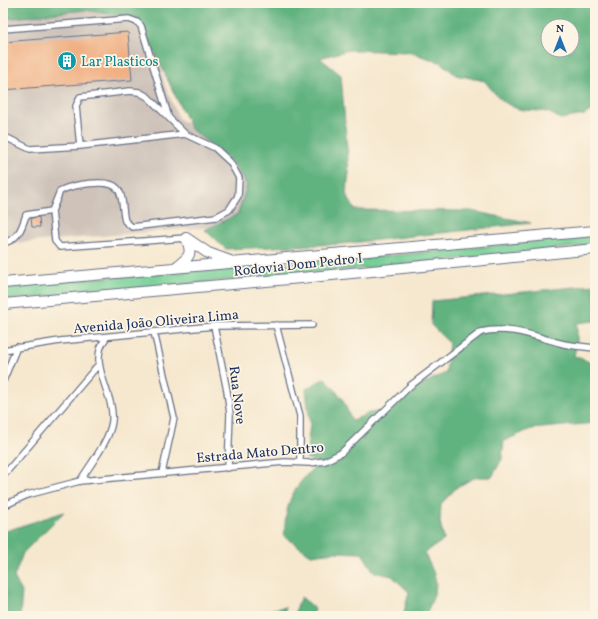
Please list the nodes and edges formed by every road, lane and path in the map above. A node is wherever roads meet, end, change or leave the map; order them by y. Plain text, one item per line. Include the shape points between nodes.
1 (3, 29) edge
2 (168, 117) junction
3 (185, 134) junction
4 (3, 136) edge
5 (80, 146) junction
6 (52, 211) junction
7 (595, 231) edge
8 (186, 238) junction
9 (3, 242) edge
10 (595, 249) edge
11 (234, 262) junction
12 (176, 267) junction
13 (3, 283) edge
14 (3, 304) edge
15 (276, 325) junction
16 (312, 325) dead end
17 (214, 326) junction
18 (154, 332) junction
19 (106, 338) junction
20 (17, 347) junction
21 (595, 348) edge
22 (3, 350) edge
23 (99, 364) junction
24 (3, 381) edge
25 (300, 462) junction
26 (228, 468) junction
27 (162, 473) junction
28 (3, 476) edge
29 (80, 481) junction
30 (3, 506) edge

1 - 2 street via 128,19 138,22
2 - 3 street
2 - 5 street via 148,97 139,92 85,95 77,101 76,106
3 - 5 street
3 - 6 street via 215,148 230,162 238,178 238,196 229,210 216,217 132,226 125,221 118,188 111,184 96,183 66,187 60,191
4 - 5 street via 30,149
6 - 8 street via 55,241 60,247
6 - 9 street via 26,215 16,238
7 - 11 highway, Rodovia Dom Pedro I
8 - 11 highway via 208,253
8 - 12 highway via 190,254
10 - 14 highway, Rodovia Dom Pedro I
11 - 12 highway, Rodovia Dom Pedro I
12 - 13 highway, Rodovia Dom Pedro I
15 - 16 street, Avenida João Oliveira Lima
15 - 17 street, Avenida João Oliveira Lima
15 - 25 street via 300,416
17 - 18 street, Avenida João Oliveira Lima
17 - 26 street, Rua Nove via 228,391
18 - 19 street, Avenida João Oliveira Lima
18 - 27 street via 174,418
19 - 20 street, Avenida João Oliveira Lima
19 - 23 street via 98,353
20 - 22 street, Avenida João Oliveira Lima
20 - 24 street
21 - 25 street, Estrada Mato Dentro via 508,330 493,329 481,332 410,386 341,453 325,461
23 - 28 street
23 - 29 street via 112,407 112,422 107,437
25 - 26 street, Estrada Mato Dentro
26 - 27 street, Estrada Mato Dentro
27 - 29 street, Estrada Mato Dentro
29 - 30 street, Estrada Mato Dentro via 27,495

